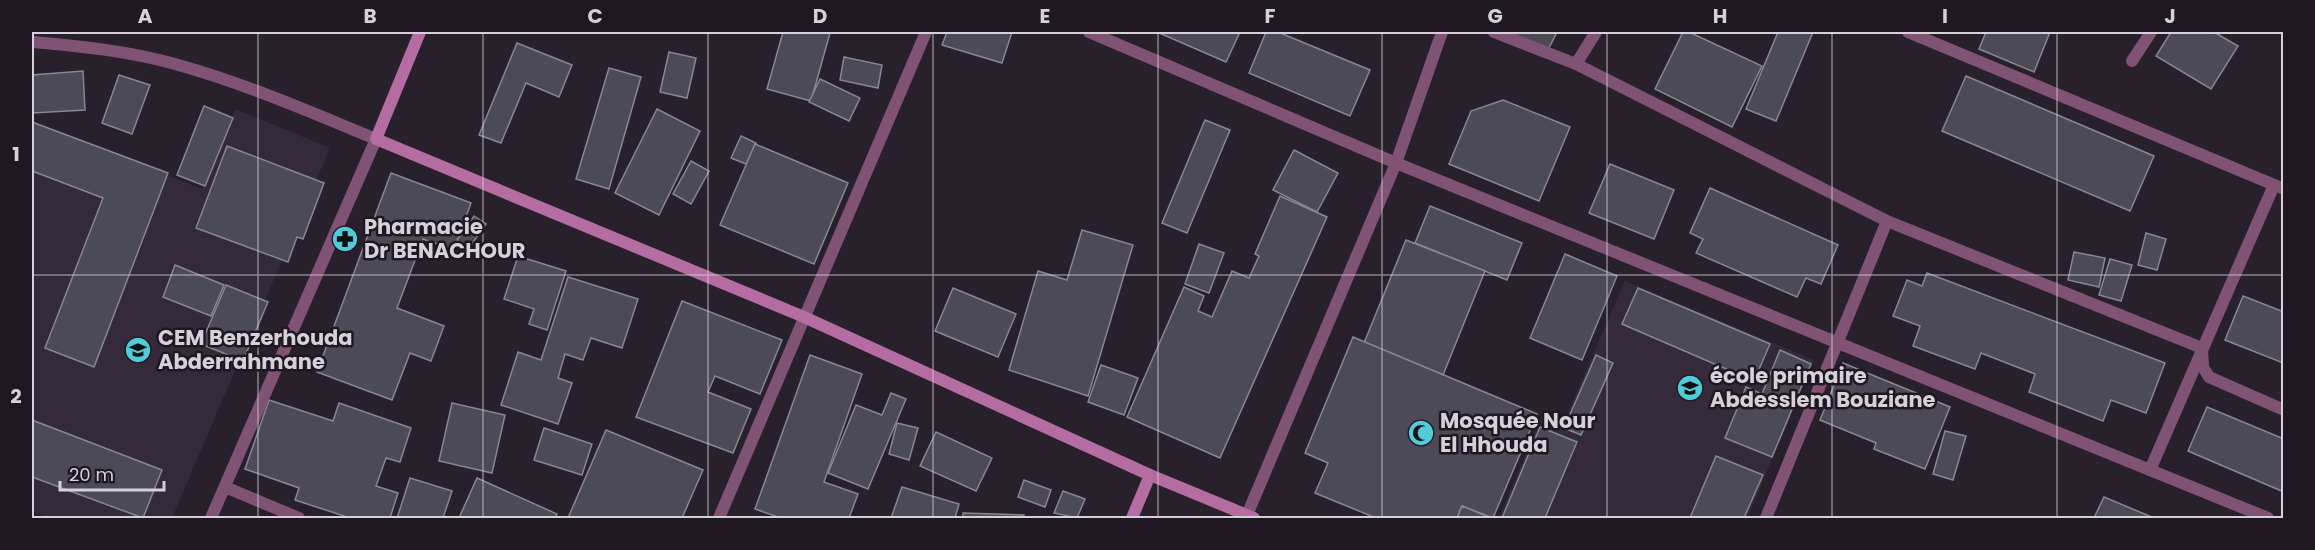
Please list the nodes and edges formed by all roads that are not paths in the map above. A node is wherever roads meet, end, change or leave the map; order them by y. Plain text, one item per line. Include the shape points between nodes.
1 (420, 32) edge
2 (926, 32) edge
3 (1089, 32) edge
4 (1442, 32) edge
5 (1494, 32) edge
6 (1596, 32) edge
7 (1908, 32) edge
8 (2151, 32) edge
9 (32, 42) edge
10 (2132, 61) dead end
11 (1576, 64) junction
12 (376, 139) junction
13 (1396, 163) junction
14 (2278, 187) edge
15 (1887, 221) junction
16 (804, 317) junction
17 (1837, 343) junction
18 (2202, 348) junction
19 (2283, 410) edge
20 (2150, 470) junction
21 (1150, 475) junction
22 (225, 487) junction
23 (1251, 517) edge
24 (211, 519) edge
25 (299, 519) edge
26 (719, 519) edge
27 (1132, 519) edge
28 (1766, 519) edge
29 (2268, 519) edge

1 - 12 main road
2 - 16 street
3 - 13 street
4 - 13 street
5 - 11 street
6 - 11 street
7 - 14 street
8 - 10 street
9 - 12 street via 102,48 173,63 224,78
11 - 15 street
12 - 16 main road
12 - 22 street
13 - 17 street
13 - 23 street
14 - 18 street
15 - 17 street
15 - 18 street
16 - 21 main road
16 - 26 street
17 - 20 street
17 - 28 street
18 - 19 street via 2203,367 2209,377
18 - 20 street
20 - 29 street
21 - 23 main road
21 - 27 main road
22 - 24 street
22 - 25 street

